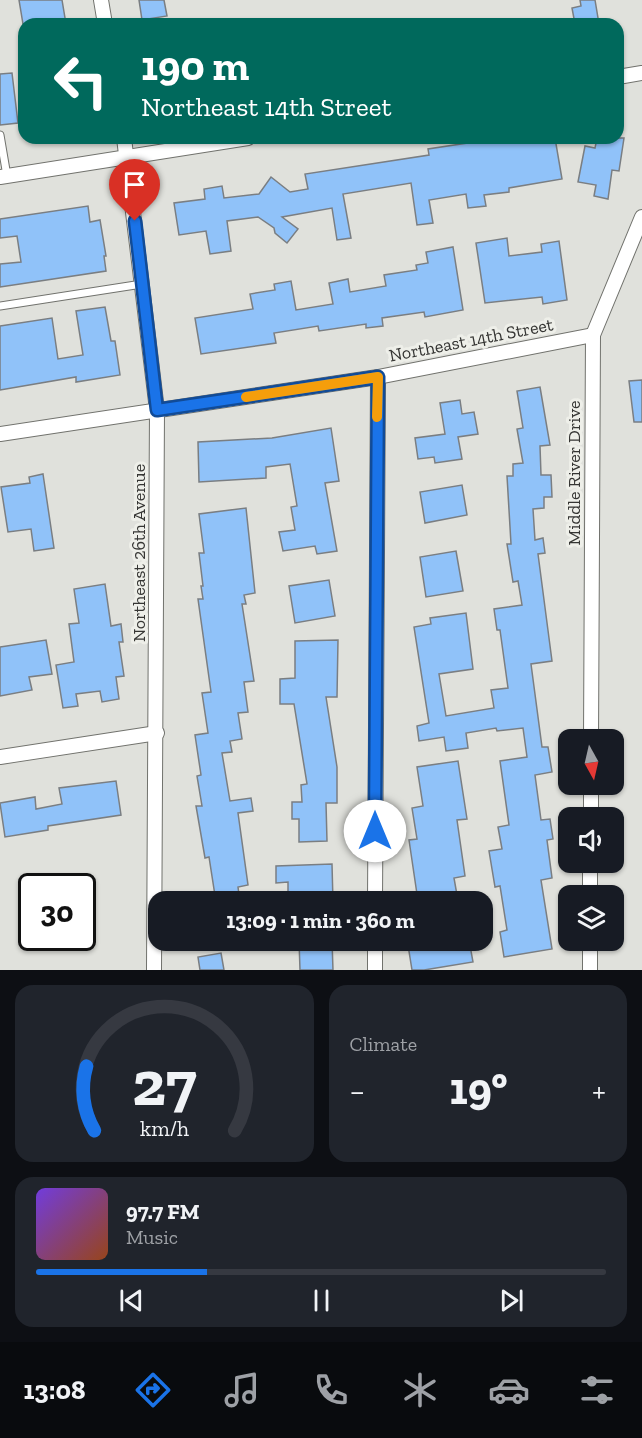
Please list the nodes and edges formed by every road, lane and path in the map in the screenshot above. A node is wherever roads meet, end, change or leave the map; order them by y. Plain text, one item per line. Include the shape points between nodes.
1 (101, 0) edge
2 (104, 18) edge
3 (642, 73) edge
4 (624, 76) edge
5 (0, 135) edge
6 (125, 144) edge
7 (212, 144) edge
8 (128, 158) junction
9 (4, 177) edge
10 (642, 217) edge
11 (142, 284) junction
12 (0, 306) edge
13 (593, 335) junction
14 (378, 377) junction
15 (157, 410) junction
16 (0, 434) edge
17 (591, 729) edge
18 (157, 733) junction
19 (0, 757) edge
20 (375, 891) edge
21 (375, 951) edge
22 (590, 951) edge
23 (154, 970) edge
24 (375, 970) edge
25 (590, 970) edge

1 - 2 street
3 - 4 street
5 - 9 lane
6 - 8 street, Northeast 26th Avenue
7 - 8 street
8 - 9 street
8 - 11 street, Northeast 26th Avenue
10 - 13 street, Middle River Drive
11 - 12 lane
11 - 15 street, Northeast 26th Avenue
13 - 14 street, Northeast 14th Street
13 - 17 street, Middle River Drive
14 - 15 street, Northeast 14th Street
14 - 20 street
15 - 16 street, Northeast 14th Street
15 - 18 street, Northeast 26th Avenue
18 - 19 street
18 - 23 street, Northeast 26th Avenue
21 - 24 street
22 - 25 street

